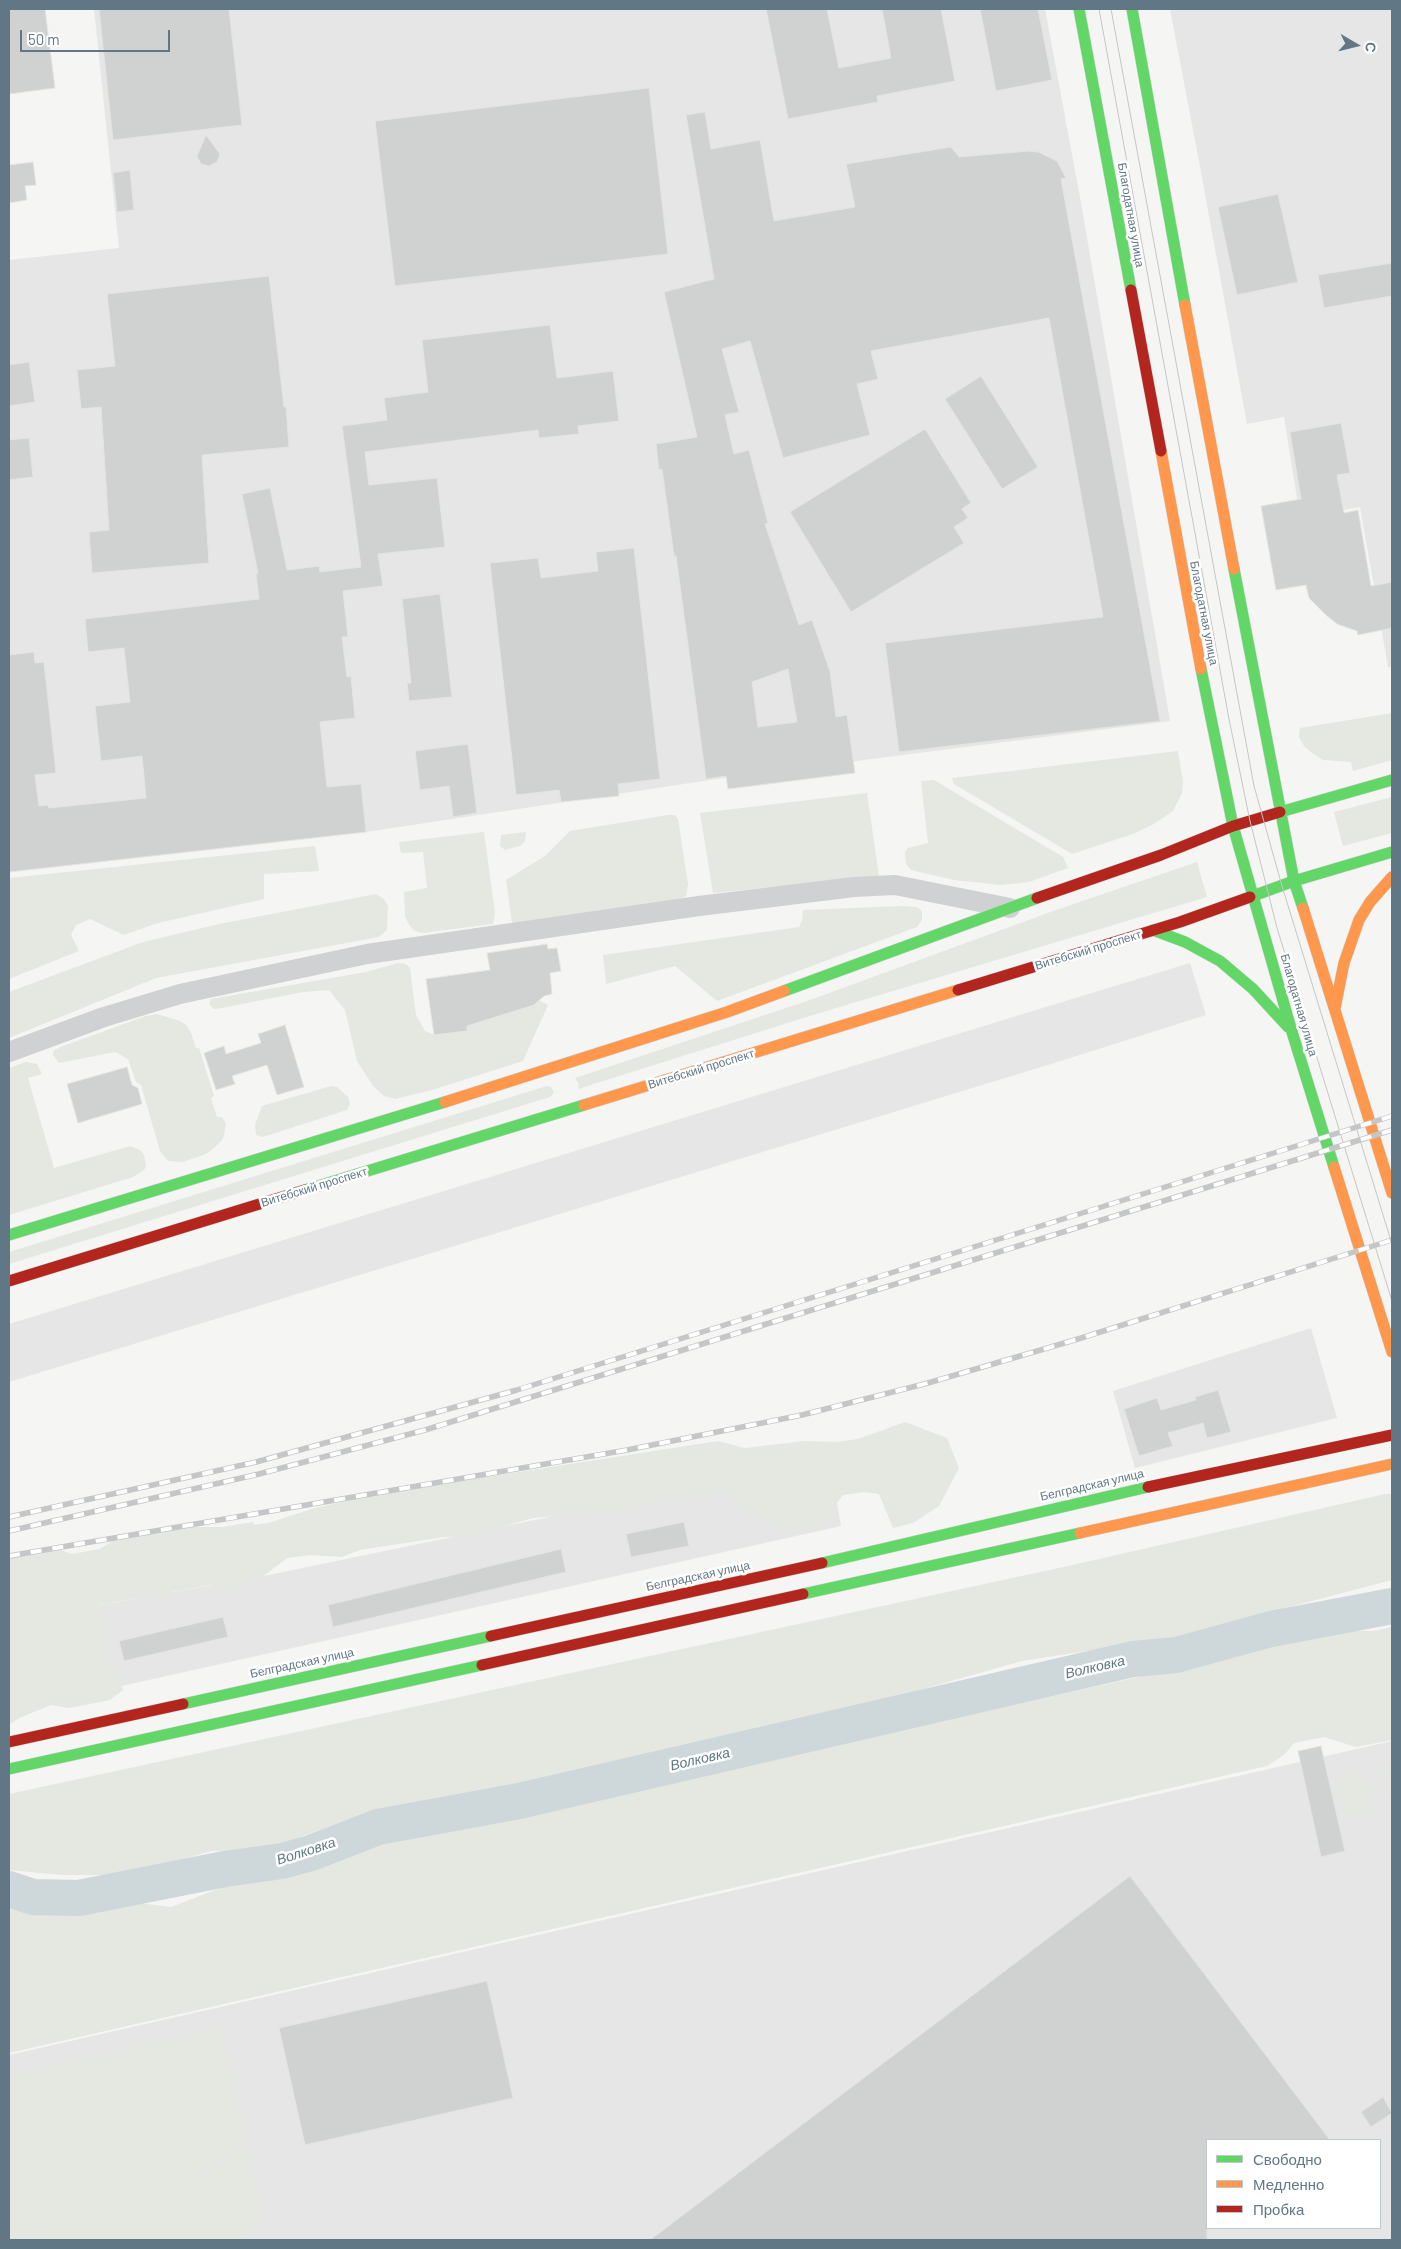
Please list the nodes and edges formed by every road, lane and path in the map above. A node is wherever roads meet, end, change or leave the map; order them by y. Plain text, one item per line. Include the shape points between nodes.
1 (1080, 9) edge
2 (1132, 9) edge
3 (1392, 780) edge
4 (1280, 812) junction
5 (1233, 826) junction
6 (1392, 852) edge
7 (1392, 877) edge
8 (1294, 882) junction
9 (1254, 897) junction
10 (1010, 908) junction
11 (1153, 930) junction
12 (1335, 1012) junction
13 (1292, 1032) junction
14 (9, 1052) edge
15 (567, 1097) dead end
16 (564, 1111) junction
17 (1392, 1193) edge
18 (9, 1235) edge
19 (9, 1281) edge
20 (1392, 1352) edge
21 (1392, 1435) edge
22 (1392, 1464) edge
23 (9, 1742) edge
24 (9, 1769) edge

1 - 5 main road, Благодатная улица via 1211,726
2 - 4 main road
3 - 4 main road
4 - 5 main road
4 - 8 main road
5 - 9 main road, Благодатная улица
5 - 10 main road
6 - 8 main road, Витебский проспект
7 - 12 main road via 1370,902 1352,935
8 - 9 main road, Витебский проспект
8 - 12 main road
9 - 11 main road, Витебский проспект
9 - 13 main road, Благодатная улица
10 - 14 street via 895,885 699,906 367,954 180,994 104,1017
10 - 18 main road via 554,1073
11 - 13 main road via 1186,942 1220,962 1253,989
11 - 16 main road, Витебский проспект
12 - 17 main road
13 - 20 main road, Благодатная улица
15 - 16 main road
16 - 19 main road, Витебский проспект
21 - 23 main road, Белградская улица
22 - 24 main road

